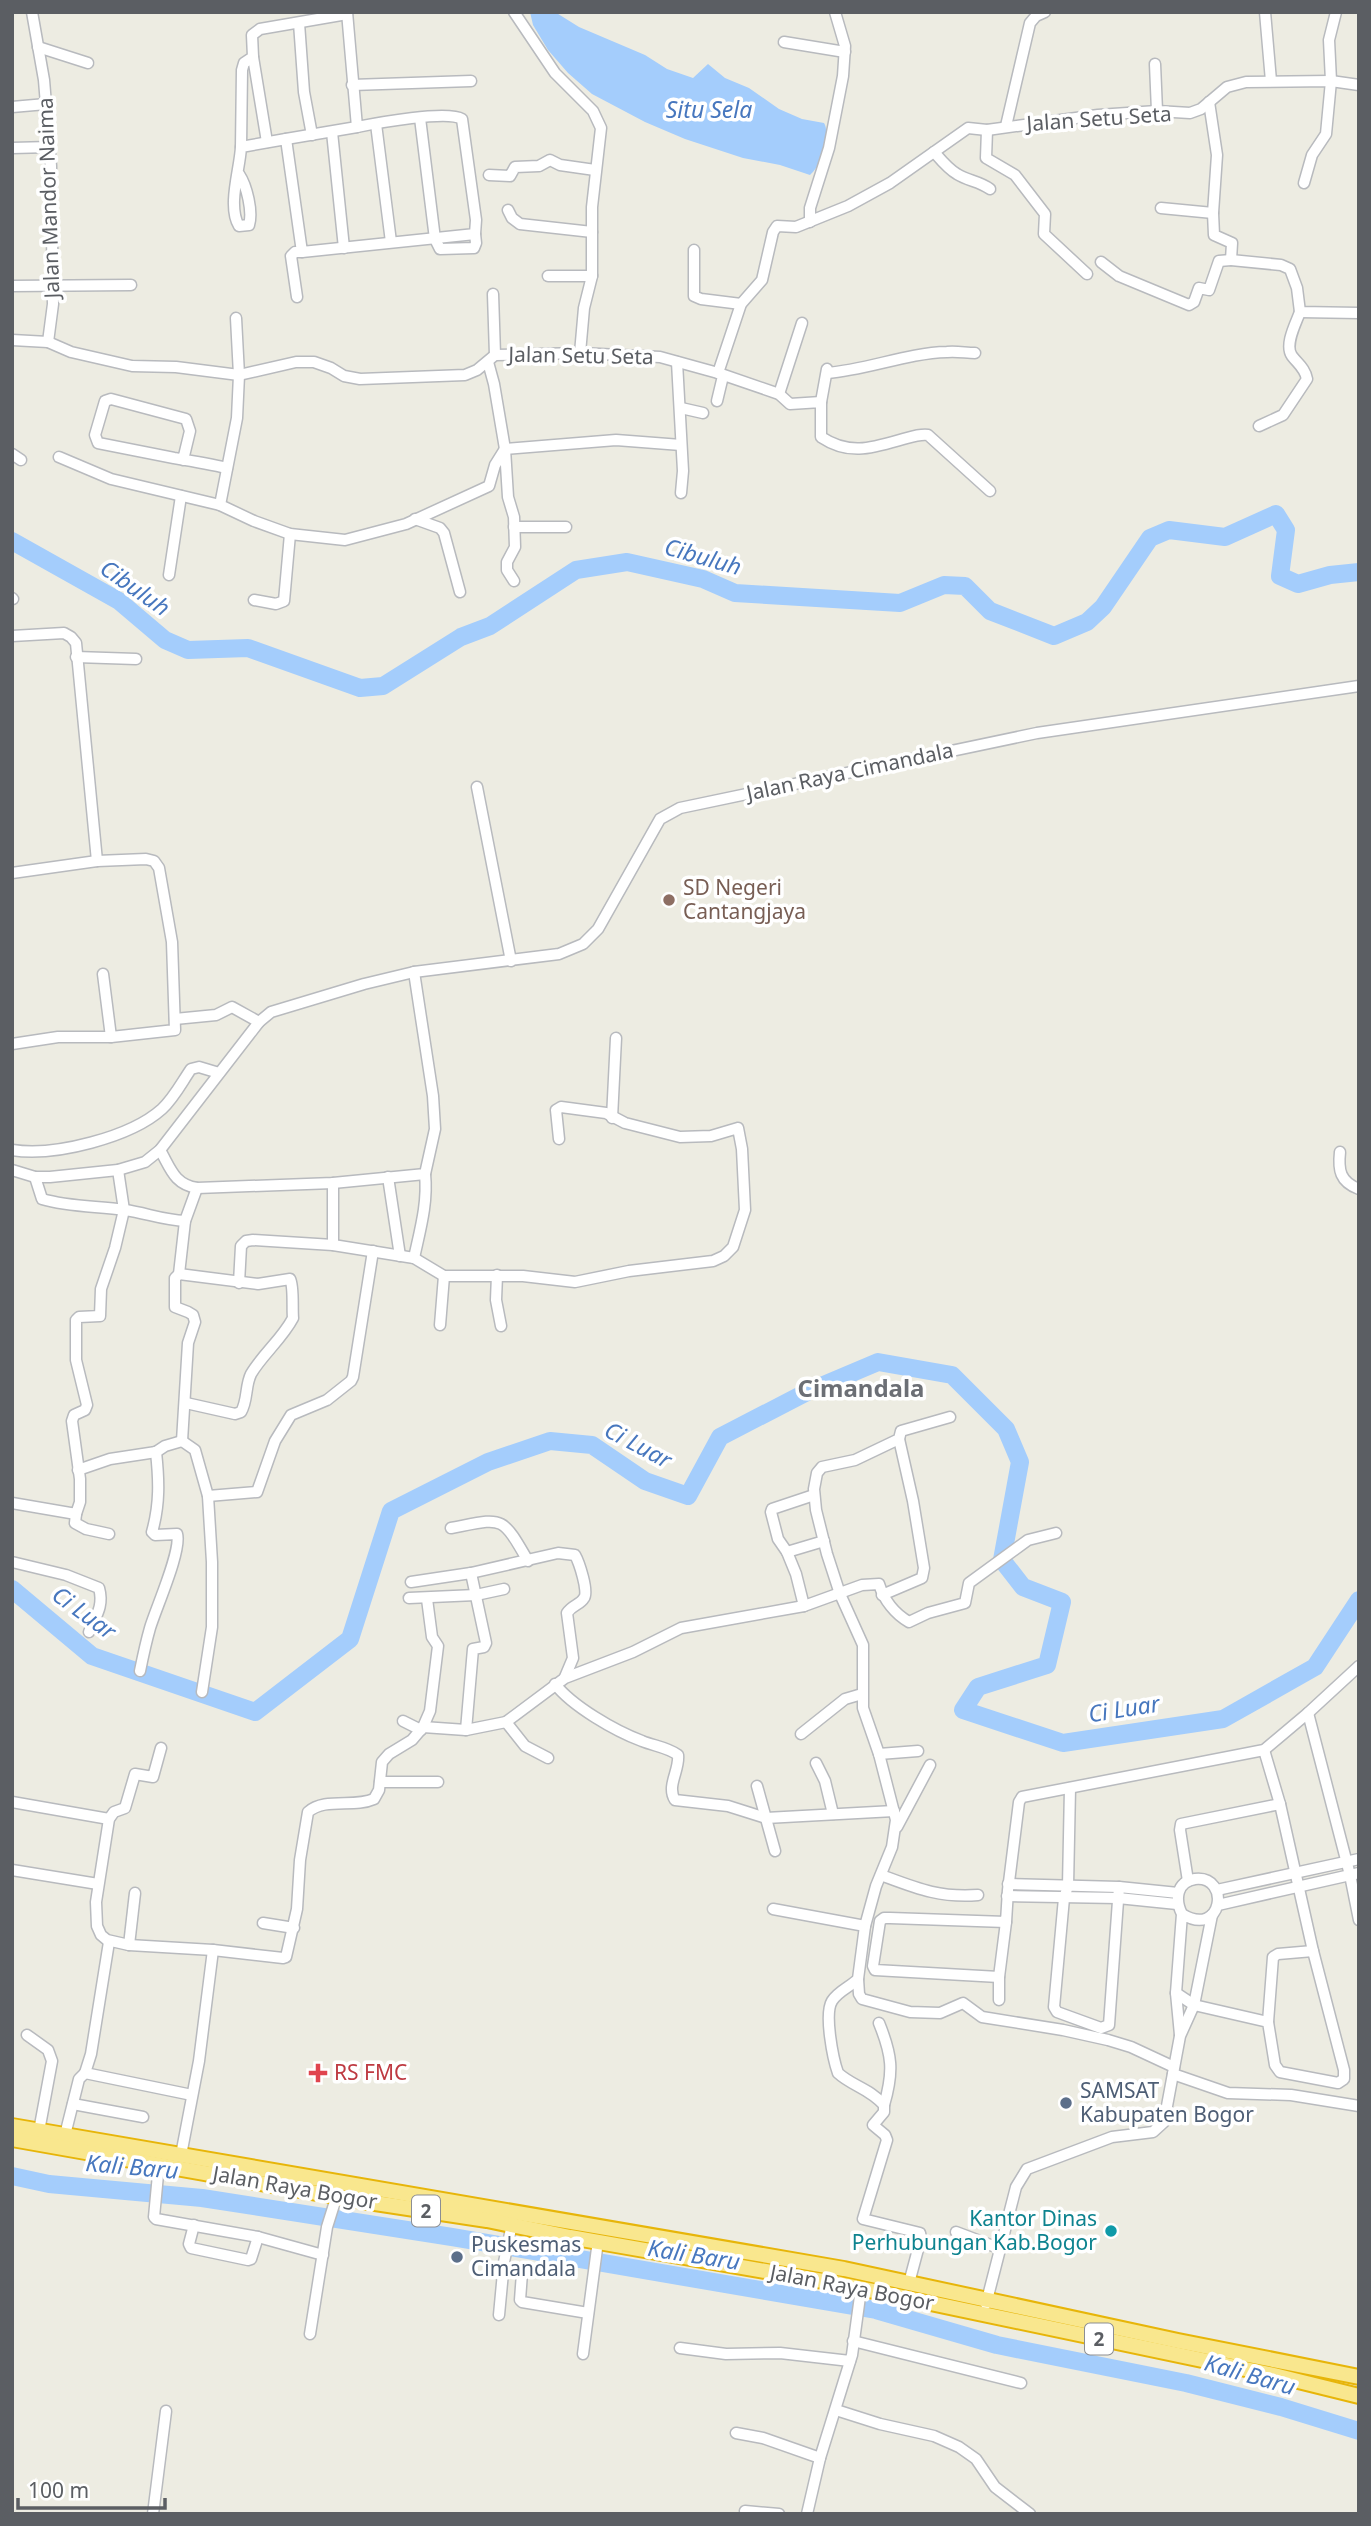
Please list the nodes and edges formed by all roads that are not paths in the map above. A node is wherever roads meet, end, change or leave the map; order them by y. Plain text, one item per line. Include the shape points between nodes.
1 (32, 12) edge
2 (514, 12) edge
3 (835, 12) edge
4 (1045, 12) edge
5 (1265, 12) edge
6 (1336, 12) edge
7 (347, 13) edge
8 (299, 23) junction
9 (785, 42) dead end
10 (38, 47) junction
11 (845, 52) junction
12 (253, 57) junction
13 (88, 62) dead end
14 (1155, 64) dead end
15 (471, 81) dead end
16 (1271, 81) junction
17 (1331, 81) junction
18 (352, 85) junction
19 (1359, 85) edge
20 (1209, 102) junction
21 (46, 104) junction
22 (12, 107) edge
23 (1157, 111) junction
24 (420, 118) junction
25 (376, 124) junction
26 (1006, 126) junction
27 (357, 127) junction
28 (988, 130) junction
29 (332, 132) junction
30 (312, 135) junction
31 (286, 139) junction
32 (267, 142) junction
33 (50, 147) junction
34 (242, 147) junction
35 (12, 148) edge
36 (934, 152) junction
37 (595, 170) junction
38 (239, 174) dead end
39 (489, 176) dead end
40 (1304, 183) dead end
41 (990, 188) dead end
42 (1161, 208) dead end
43 (508, 210) dead end
44 (1213, 213) junction
45 (810, 222) junction
46 (592, 232) junction
47 (435, 239) junction
48 (391, 242) junction
49 (344, 248) junction
50 (694, 250) dead end
51 (302, 252) junction
52 (1231, 260) junction
53 (1101, 262) dead end
54 (1087, 274) dead end
55 (548, 276) dead end
56 (592, 276) junction
57 (131, 285) dead end
58 (12, 286) edge
59 (52, 286) junction
60 (493, 294) dead end
61 (297, 297) dead end
62 (741, 304) junction
63 (1300, 312) junction
64 (1359, 313) edge
65 (236, 318) dead end
66 (802, 323) dead end
67 (12, 340) edge
68 (48, 342) junction
69 (580, 353) junction
70 (975, 353) dead end
71 (491, 358) junction
72 (677, 362) junction
73 (721, 374) junction
74 (239, 375) junction
75 (779, 394) junction
76 (717, 401) dead end
77 (821, 402) junction
78 (681, 408) junction
79 (703, 414) dead end
80 (1259, 426) dead end
81 (681, 445) junction
82 (505, 449) junction
83 (59, 457) dead end
84 (183, 460) junction
85 (227, 468) junction
86 (990, 491) dead end
87 (681, 493) dead end
88 (181, 496) junction
89 (220, 505) junction
90 (415, 519) junction
91 (514, 527) junction
92 (566, 527) dead end
93 (290, 534) junction
94 (169, 575) dead end
95 (513, 581) dead end
96 (460, 592) dead end
97 (254, 600) dead end
98 (12, 636) edge
99 (76, 657) junction
100 (136, 659) dead end
101 (1359, 686) edge
102 (477, 787) dead end
103 (97, 861) junction
104 (12, 873) edge
105 (511, 961) junction
106 (414, 972) junction
107 (103, 974) dead end
108 (175, 1019) junction
109 (259, 1021) junction
110 (111, 1037) junction
111 (616, 1038) dead end
112 (12, 1044) edge
113 (219, 1073) junction
114 (612, 1118) junction
115 (559, 1139) dead end
116 (12, 1150) edge
117 (160, 1150) junction
118 (1339, 1152) dead end
119 (12, 1170) edge
120 (118, 1170) junction
121 (425, 1174) junction
122 (35, 1177) junction
123 (388, 1177) junction
124 (333, 1183) junction
125 (1354, 1187) edge
126 (197, 1188) junction
127 (124, 1210) junction
128 (185, 1221) junction
129 (332, 1245) junction
130 (373, 1251) junction
131 (400, 1256) junction
132 (414, 1258) junction
133 (180, 1274) junction
134 (497, 1275) junction
135 (444, 1276) junction
136 (239, 1283) junction
137 (440, 1325) dead end
138 (501, 1326) dead end
139 (186, 1403) junction
140 (950, 1417) dead end
141 (899, 1439) junction
142 (182, 1441) junction
143 (156, 1452) junction
144 (78, 1470) junction
145 (814, 1495) junction
146 (208, 1496) junction
147 (12, 1503) edge
148 (76, 1514) junction
149 (451, 1528) dead end
150 (1056, 1533) dead end
151 (109, 1534) dead end
152 (824, 1541) junction
153 (787, 1552) junction
154 (528, 1561) junction
155 (12, 1562) edge
156 (471, 1573) junction
157 (411, 1582) dead end
158 (504, 1589) dead end
159 (840, 1594) junction
160 (476, 1595) junction
161 (882, 1595) junction
162 (409, 1598) dead end
163 (427, 1599) junction
164 (804, 1606) junction
165 (89, 1632) dead end
166 (1359, 1666) edge
167 (140, 1671) dead end
168 (565, 1678) junction
169 (555, 1684) junction
170 (202, 1692) dead end
171 (862, 1694) junction
172 (1308, 1713) junction
173 (403, 1721) dead end
174 (506, 1722) junction
175 (422, 1729) junction
176 (466, 1730) junction
177 (801, 1734) dead end
178 (162, 1748) dead end
179 (1264, 1750) junction
180 (918, 1751) dead end
181 (879, 1754) junction
182 (548, 1758) dead end
183 (816, 1763) dead end
184 (930, 1765) dead end
185 (380, 1782) junction
186 (438, 1782) dead end
187 (757, 1786) dead end
188 (1070, 1788) junction
189 (12, 1802) edge
190 (1280, 1804) junction
191 (894, 1811) junction
192 (833, 1814) junction
193 (766, 1818) junction
194 (109, 1819) junction
195 (894, 1832) junction
196 (775, 1851) dead end
197 (1359, 1860) edge
198 (1346, 1862) junction
199 (12, 1870) edge
200 (1296, 1874) junction
201 (1354, 1874) edge
202 (881, 1875) junction
203 (1188, 1881) junction
204 (98, 1884) junction
205 (1008, 1884) junction
206 (1299, 1885) junction
207 (1068, 1886) junction
208 (1217, 1890) junction
209 (135, 1893) dead end
210 (1119, 1893) junction
211 (978, 1895) dead end
212 (1007, 1896) junction
213 (1064, 1898) junction
214 (1179, 1904) junction
215 (772, 1909) dead end
216 (1215, 1910) junction
217 (1359, 1920) edge
218 (1006, 1922) junction
219 (263, 1923) dead end
220 (865, 1926) junction
221 (294, 1928) junction
222 (109, 1942) junction
223 (129, 1945) junction
224 (213, 1950) junction
225 (1313, 1951) junction
226 (999, 1977) junction
227 (858, 1979) junction
228 (1176, 1993) junction
229 (999, 2000) dead end
230 (1194, 2005) junction
231 (1268, 2022) junction
232 (879, 2023) dead end
233 (27, 2035) dead end
234 (1180, 2036) junction
235 (1173, 2070) junction
236 (85, 2073) junction
237 (192, 2095) junction
238 (73, 2104) junction
239 (884, 2105) junction
240 (1359, 2106) edge
241 (143, 2117) dead end
242 (12, 2126) edge
243 (39, 2131) junction
244 (65, 2135) junction
245 (12, 2139) edge
246 (181, 2155) junction
247 (159, 2170) junction
248 (336, 2199) junction
249 (194, 2225) junction
250 (510, 2231) junction
251 (957, 2232) dead end
252 (258, 2236) junction
253 (598, 2245) junction
254 (1001, 2249) junction
255 (323, 2255) junction
256 (504, 2264) junction
257 (909, 2283) junction
258 (860, 2293) junction
259 (988, 2298) junction
260 (589, 2313) junction
261 (499, 2315) dead end
262 (983, 2315) junction
263 (310, 2334) dead end
264 (853, 2341) junction
265 (680, 2348) dead end
266 (583, 2354) dead end
267 (850, 2361) junction
268 (1359, 2377) edge
269 (1021, 2383) dead end
270 (1359, 2396) edge
271 (836, 2410) junction
272 (166, 2411) dead end
273 (736, 2433) dead end
274 (820, 2458) junction
275 (745, 2511) dead end
276 (153, 2514) edge
277 (779, 2514) edge
278 (807, 2514) edge
279 (1030, 2514) edge

1 - 10 street, Jalan Mandor Naima
2 - 37 street via 555,73 597,118 601,135
3 - 11 street
4 - 26 street via 1030,23
5 - 16 street
6 - 17 street via 1329,40
7 - 8 street
7 - 18 street
8 - 12 street via 256,31 252,35
8 - 30 street
9 - 11 street
10 - 13 street
10 - 21 street, Jalan Mandor Naima
11 - 45 street via 832,135
12 - 32 street
12 - 34 street via 244,62 242,70
14 - 23 street
15 - 18 street
16 - 17 street, Jalan Setu Seta
16 - 20 street, Jalan Setu Seta via 1235,84
17 - 19 street, Jalan Setu Seta
17 - 40 street via 1326,134 1312,155
18 - 27 street
20 - 23 street, Jalan Setu Seta via 1190,113
20 - 44 street via 1217,155
21 - 22 street
21 - 33 street, Jalan Mandor Naima
23 - 26 street, Jalan Setu Seta
24 - 25 street
24 - 47 street
24 - 47 street via 462,119 476,220 475,234
25 - 27 street
25 - 48 street
26 - 28 street, Jalan Setu Seta
27 - 29 street
28 - 36 street, Jalan Setu Seta via 968,128
28 - 54 street via 986,157 1015,175 1045,214 1044,234
29 - 30 street
29 - 49 street
30 - 31 street
31 - 32 street
31 - 51 street
32 - 34 street
33 - 35 street
33 - 59 street, Jalan Mandor Naima
34 - 38 street
36 - 41 street via 954,173
36 - 45 street, Jalan Setu Seta via 890,183
37 - 39 street via 550,160 539,166 515,167 510,176
37 - 46 street
42 - 44 street
43 - 46 street via 520,224
44 - 52 street via 1212,232 1232,243
45 - 62 street, Jalan Setu Seta via 777,226 762,280
46 - 56 street
47 - 48 street
48 - 49 street
49 - 51 street
50 - 62 street via 694,296
51 - 61 street via 291,256
52 - 53 street via 1219,261 1209,290 1199,288 1189,305 1119,276
52 - 63 street via 1290,269
55 - 56 street
56 - 69 street
57 - 59 street
58 - 59 street
59 - 68 street, Jalan Mandor Naima
60 - 71 street
62 - 73 street, Jalan Setu Seta
63 - 64 street
63 - 80 street via 1289,347 1307,379 1283,415
65 - 74 street
66 - 75 street
67 - 68 street, Jalan Setu Seta
68 - 74 street, Jalan Setu Seta via 132,366
69 - 71 street, Jalan Setu Seta
69 - 72 street, Jalan Setu Seta via 649,355
70 - 77 street via 948,352 827,371
71 - 74 street, Jalan Setu Seta via 471,373 412,378 360,379 320,363 296,362
71 - 82 street
72 - 73 street, Jalan Setu Seta
72 - 78 street
73 - 75 street
73 - 76 street
74 - 85 street via 237,418
75 - 77 street via 795,405
77 - 86 street via 823,439 862,450 928,435
78 - 79 street
78 - 81 street
81 - 82 street via 616,440
81 - 87 street
82 - 90 street via 489,486
82 - 91 street
83 - 88 street via 111,479
84 - 84 street via 98,443 95,435 105,401 186,419 190,431
84 - 85 street
85 - 89 street
88 - 89 street
88 - 94 street
89 - 93 street
90 - 93 street via 345,540
90 - 96 street via 444,533
91 - 92 street
91 - 95 street via 514,547 507,562
93 - 97 street via 284,601
98 - 99 street via 64,633 76,643
99 - 100 street
99 - 103 street
101 - 105 street, Jalan Raya Cimandala via 1037,733 680,808 660,818 592,938 559,954
102 - 105 street
103 - 104 street
103 - 108 street via 146,859 159,869 172,942
105 - 106 street, Jalan Raya Cimandala
106 - 109 street, Jalan Raya Cimandala via 283,1007
106 - 121 street via 434,1118
107 - 110 street
108 - 109 street via 216,1015 232,1007
108 - 110 street via 171,1032
109 - 113 street, Jalan Raya Cimandala
110 - 112 street via 58,1037
111 - 114 street
113 - 116 street via 191,1069 165,1106 120,1134 63,1149
113 - 117 street, Jalan Raya Cimandala
114 - 115 street via 594,1110 558,1108
114 - 134 street via 680,1137 711,1136 738,1128 746,1210 733,1247 713,1261 587,1281
117 - 120 street, Jalan Raya Cimandala via 145,1162
117 - 126 street via 177,1179
118 - 125 street via 1340,1174
119 - 122 street, Jalan Raya Cimandala
120 - 122 street, Jalan Raya Cimandala
120 - 127 street
121 - 123 street
121 - 132 street via 425,1205
122 - 127 street via 42,1199
123 - 124 street
123 - 131 street
124 - 126 street
124 - 129 street
126 - 128 street
127 - 128 street
127 - 144 street via 103,1281 100,1317 76,1320 76,1360 88,1405 72,1421
128 - 133 street
129 - 130 street
129 - 136 street via 246,1241 241,1246
130 - 131 street
130 - 146 street via 351,1381 327,1400 291,1415 275,1441 257,1492
131 - 132 street
132 - 135 street
133 - 136 street
133 - 139 street via 175,1278 175,1307 193,1315 195,1322 188,1343
134 - 135 street
134 - 138 street
135 - 137 street
136 - 139 street via 290,1279 293,1318 253,1371 241,1412
139 - 142 street
140 - 141 street via 901,1430
141 - 145 street via 855,1460 822,1467
141 - 161 street via 924,1569 916,1582
142 - 143 street
142 - 146 street via 195,1450
143 - 144 street
143 - 167 street via 160,1482 152,1532 179,1537
144 - 148 street
145 - 152 street
145 - 153 street via 772,1510
146 - 170 street via 212,1627
147 - 148 street
148 - 151 street via 75,1523
149 - 154 street via 500,1522
150 - 161 street via 1031,1538 969,1583 965,1602 909,1622
152 - 153 street
152 - 159 street
153 - 164 street
154 - 156 street
154 - 168 street via 558,1553 577,1558 587,1592 568,1613 573,1658
155 - 165 street via 99,1588 100,1610
156 - 157 street
156 - 160 street
158 - 160 street
159 - 161 street via 878,1583
159 - 164 street
159 - 171 street via 863,1645
160 - 163 street
160 - 176 street via 486,1643 472,1649
162 - 163 street
163 - 175 street via 432,1637 438,1646 430,1711
164 - 168 street via 681,1628
166 - 172 street
168 - 169 street
169 - 174 street
169 - 193 street via 564,1696 602,1720 678,1755 672,1786 676,1800 729,1807
171 - 177 street via 845,1699
171 - 181 street
172 - 179 street
172 - 198 street
173 - 175 street
174 - 176 street
174 - 182 street via 525,1745
175 - 176 street
175 - 185 street via 389,1754
178 - 194 street via 153,1777 135,1774 125,1808
179 - 188 street
179 - 190 street
180 - 181 street
181 - 191 street
183 - 192 street
184 - 195 street
185 - 186 street
185 - 221 street via 377,1795 369,1801 320,1806 308,1812
187 - 193 street
188 - 205 street via 1022,1797
188 - 207 street
189 - 194 street
190 - 200 street
190 - 203 street via 1181,1824
191 - 192 street
191 - 195 street
192 - 193 street
193 - 196 street
194 - 204 street
195 - 202 street
197 - 198 street
198 - 200 street
198 - 201 street
199 - 204 street
200 - 206 street
200 - 208 street
201 - 206 street
201 - 217 street
202 - 211 street via 927,1892
202 - 220 street
203 - 208 street via 1209,1882
203 - 214 street
204 - 222 street via 97,1926
205 - 207 street
205 - 212 street
206 - 216 street
206 - 225 street
207 - 210 street
207 - 213 street
208 - 216 street
209 - 223 street
210 - 213 street
210 - 213 street via 1110,2025 1101,2028 1055,2009
210 - 214 street
212 - 213 street
212 - 218 street
214 - 216 street via 1192,1920 1203,1920
214 - 228 street
215 - 220 street
216 - 230 street
218 - 226 street
218 - 226 street via 884,1918 873,1966 875,1970
219 - 221 street
220 - 227 street
221 - 224 street via 283,1958
222 - 223 street
222 - 236 street
223 - 224 street
224 - 237 street
225 - 231 street via 1273,1957
225 - 231 street via 1344,2070 1342,2082 1280,2072
226 - 229 street
227 - 235 street via 862,1999 910,2012 940,2013 963,2003 982,2017 1131,2047
227 - 239 street via 830,2006 835,2064 842,2077
228 - 230 street
228 - 234 street
230 - 231 street
230 - 234 street
232 - 239 street via 890,2050 891,2077
233 - 243 street via 51,2057
234 - 235 street
235 - 240 street via 1228,2093 1291,2095
235 - 254 street via 1164,2122 1157,2130 1112,2137 1027,2169 1016,2187
236 - 237 street
236 - 238 street via 80,2076
237 - 246 street
238 - 241 street
238 - 244 street
239 - 257 street via 873,2125 887,2140 863,2219 919,2234
242 - 243 highway, Jalan Raya Bogor / 2
243 - 244 highway, Jalan Raya Bogor / 2
244 - 246 highway, Jalan Raya Bogor / 2
245 - 247 highway, Jalan Raya Bogor / 2
246 - 257 highway, Jalan Raya Bogor / 2
247 - 248 highway, Jalan Raya Bogor / 2
247 - 249 street via 155,2218
248 - 250 highway, Jalan Raya Bogor / 2
248 - 255 street
249 - 252 street
249 - 252 street via 191,2248 248,2260
250 - 253 highway, Jalan Raya Bogor / 2
250 - 256 street
251 - 254 street
252 - 255 street
253 - 258 highway, Jalan Raya Bogor / 2
253 - 260 street
254 - 259 street
255 - 263 street
256 - 260 street via 522,2273 522,2302
256 - 261 street
257 - 259 highway, Jalan Raya Bogor / 2
258 - 262 highway, Jalan Raya Bogor / 2
258 - 264 street
259 - 262 street
259 - 268 highway, Jalan Raya Bogor / 2
260 - 266 street
262 - 270 highway, Jalan Raya Bogor / 2
264 - 267 street
264 - 269 street
265 - 267 street
267 - 271 street
271 - 274 street
271 - 279 street via 934,2436 959,2448 976,2459 995,2487
272 - 276 street
273 - 274 street
274 - 278 street
275 - 277 street

